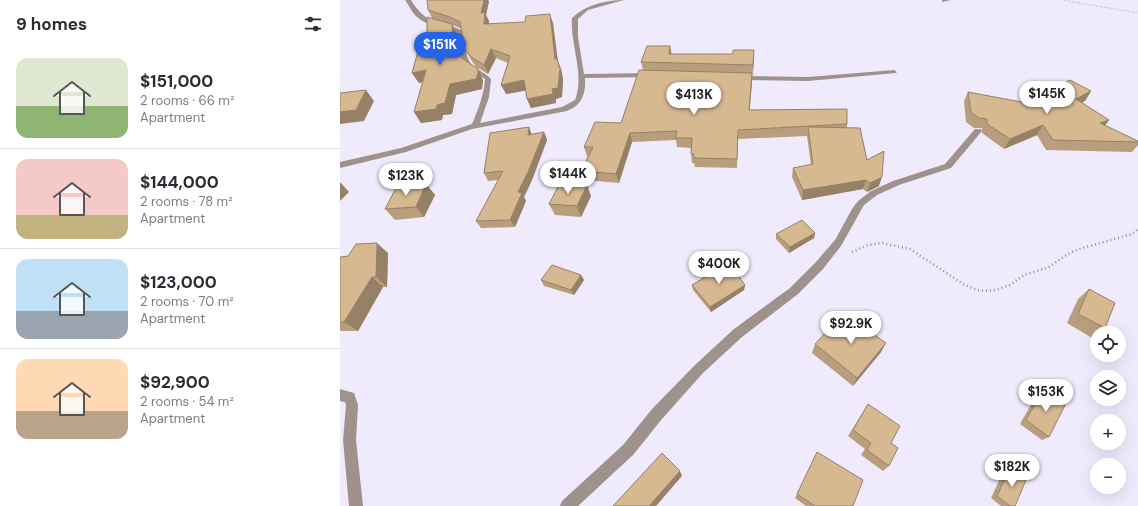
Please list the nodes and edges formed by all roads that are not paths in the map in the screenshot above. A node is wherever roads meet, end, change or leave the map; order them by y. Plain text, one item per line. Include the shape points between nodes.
1 (408, 0) edge
2 (621, 0) edge
3 (944, 0) edge
4 (948, 0) edge
5 (894, 72) dead end
6 (580, 76) junction
7 (655, 76) edge
8 (730, 78) edge
9 (475, 126) junction
10 (978, 131) dead end
11 (340, 165) edge
12 (340, 395) edge
13 (356, 506) edge
14 (567, 506) edge

1 - 9 street via 417,14 433,24 461,32 463,53 469,66 488,79 485,100
2 - 6 street via 586,9 575,18
3 - 4 street
5 - 8 street via 800,80
6 - 7 street
6 - 9 street via 579,99 569,107
9 - 11 street via 403,150
10 - 14 street via 948,166 896,183 874,193 861,203 854,211 838,243 819,266 794,291 738,333 699,369 628,450
12 - 13 street via 350,397 353,403 349,438

